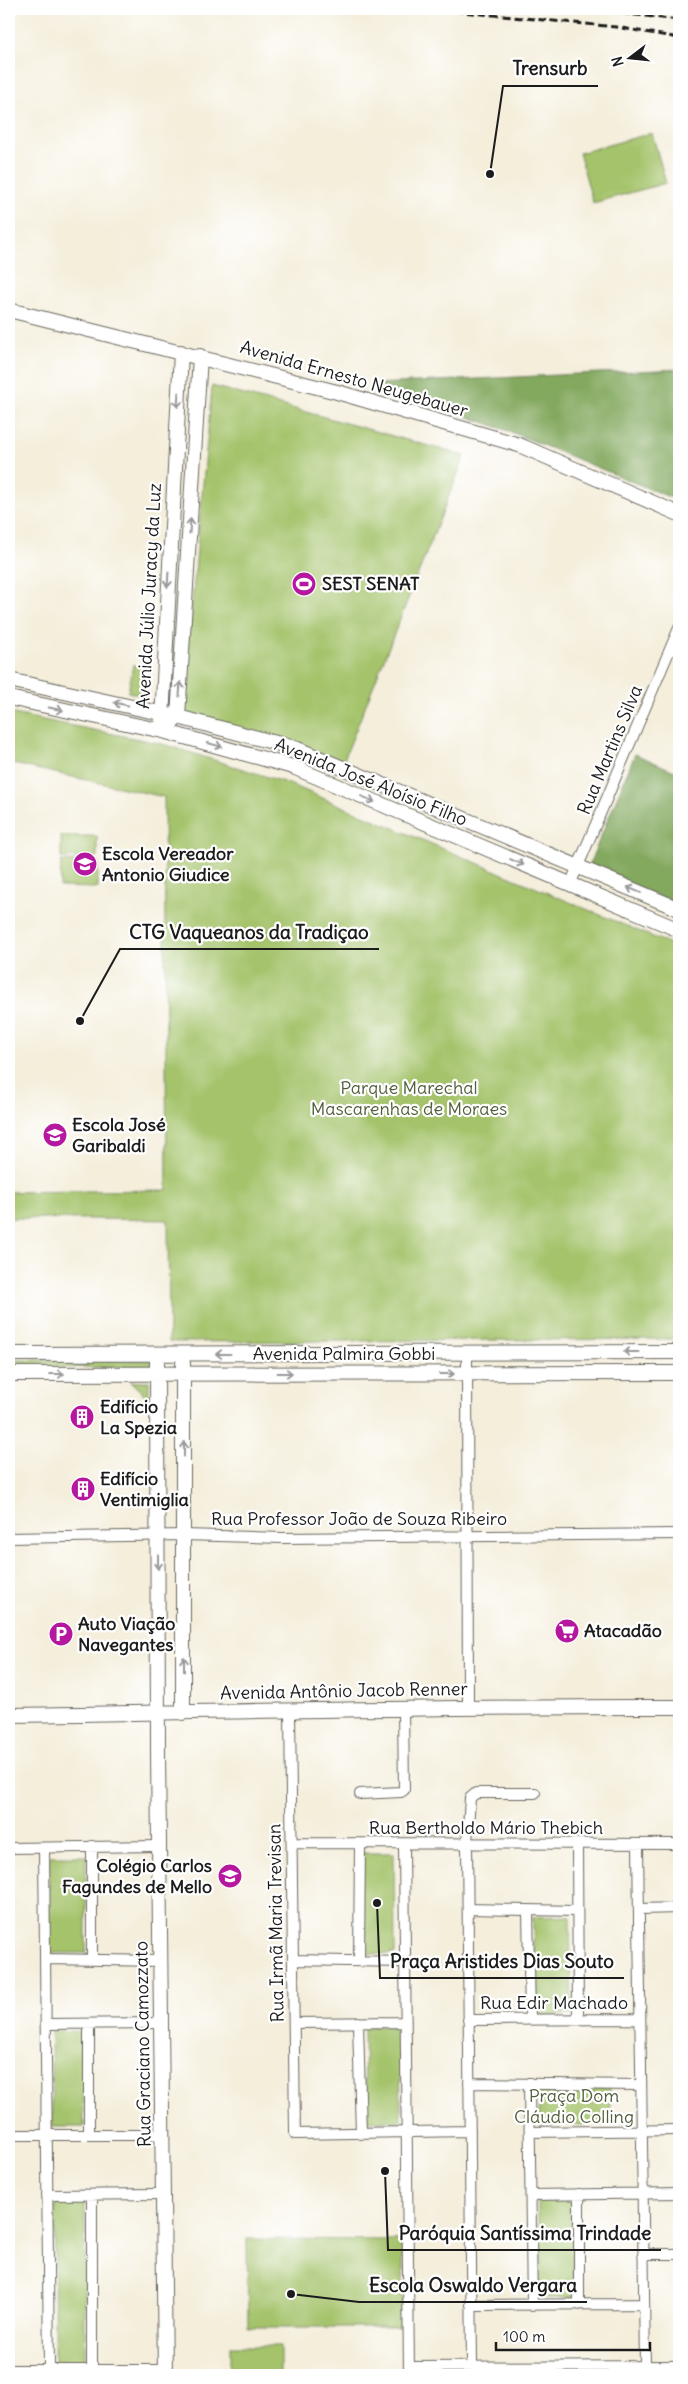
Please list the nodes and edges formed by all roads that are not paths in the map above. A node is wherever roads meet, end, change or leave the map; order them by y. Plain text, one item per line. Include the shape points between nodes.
1 (9, 310) edge
2 (181, 352) junction
3 (200, 356) junction
4 (679, 514) edge
5 (679, 628) edge
6 (9, 680) edge
7 (9, 698) edge
8 (161, 713) junction
9 (178, 717) junction
10 (163, 731) junction
11 (578, 866) junction
12 (570, 885) junction
13 (679, 909) edge
14 (679, 930) edge
15 (679, 1352) edge
16 (467, 1353) junction
17 (9, 1354) edge
18 (157, 1354) junction
19 (183, 1354) junction
20 (184, 1372) junction
21 (157, 1373) junction
22 (679, 1373) edge
23 (9, 1374) edge
24 (467, 1374) junction
25 (679, 1534) edge
26 (158, 1536) junction
27 (184, 1536) junction
28 (468, 1536) junction
29 (9, 1538) edge
30 (468, 1706) junction
31 (679, 1706) edge
32 (403, 1708) junction
33 (184, 1712) junction
34 (290, 1712) junction
35 (159, 1713) junction
36 (9, 1714) edge
37 (536, 1792) dead end
38 (360, 1794) dead end
39 (467, 1843) junction
40 (292, 1844) junction
41 (360, 1844) junction
42 (404, 1844) junction
43 (577, 1844) junction
44 (679, 1844) edge
45 (638, 1845) junction
46 (92, 1846) junction
47 (160, 1846) junction
48 (9, 1848) edge
49 (44, 1848) junction
50 (468, 1908) junction
51 (679, 1908) edge
52 (639, 1909) junction
53 (528, 1910) junction
54 (577, 1911) junction
55 (45, 1959) junction
56 (92, 1960) junction
57 (293, 1960) junction
58 (161, 1961) junction
59 (359, 1962) junction
60 (405, 1962) junction
61 (640, 2018) junction
62 (530, 2019) junction
63 (578, 2019) junction
64 (468, 2020) junction
65 (358, 2022) junction
66 (406, 2022) junction
67 (162, 2023) junction
68 (294, 2023) junction
69 (46, 2024) junction
70 (89, 2024) junction
71 (469, 2083) junction
72 (529, 2083) junction
73 (641, 2085) junction
74 (679, 2130) edge
75 (642, 2131) junction
76 (470, 2132) junction
77 (530, 2132) junction
78 (407, 2133) junction
79 (361, 2134) junction
80 (9, 2135) edge
81 (47, 2135) junction
82 (89, 2135) junction
83 (163, 2135) junction
84 (643, 2193) junction
85 (679, 2193) edge
86 (163, 2194) junction
87 (579, 2194) junction
88 (47, 2195) junction
89 (92, 2195) junction
90 (531, 2195) junction
91 (643, 2254) junction
92 (679, 2254) edge
93 (644, 2304) junction
94 (579, 2305) junction
95 (471, 2306) junction
96 (532, 2306) junction
97 (472, 2366) junction
98 (644, 2366) junction
99 (679, 2366) edge
100 (9, 2370) edge
101 (49, 2371) junction
102 (92, 2371) junction
103 (409, 2371) edge
104 (165, 2373) edge

1 - 2 street, Avenida Ernesto Neugebauer
2 - 3 street, Avenida Ernesto Neugebauer
2 -> 8 street, Avenida Júlio Juracy da Luz
3 - 4 street, Avenida Ernesto Neugebauer via 519,445
9 -> 3 street, Avenida Júlio Juracy da Luz
5 - 11 street, Rua Martins Silva
8 -> 6 street, Avenida José Aloísio Filho
7 -> 10 street, Avenida José Aloísio Filho
8 - 9 street, Avenida José Aloísio Filho
8 - 10 street, Avenida Júlio Juracy da Luz
9 - 10 street, Avenida Júlio Juracy da Luz
9 - 11 street, Avenida José Aloísio Filho via 294,748
10 -> 12 street, Avenida José Aloísio Filho via 294,767
11 - 12 street, Rua Martins Silva
13 -> 11 street, Avenida José Aloísio Filho
12 - 14 street, Avenida José Aloísio Filho
15 -> 16 street, Avenida Palmira Gobbi
16 -> 19 street, Avenida Palmira Gobbi
16 - 24 street
17 - 18 street, Avenida Palmira Gobbi
18 - 19 street, Avenida Palmira Gobbi
18 - 21 street, Rua Graciano Camozzato
19 - 20 street
20 - 21 street, Avenida Palmira Gobbi
20 -> 24 street, Avenida Palmira Gobbi
27 -> 20 street
23 -> 21 street, Avenida Palmira Gobbi
21 - 26 street, Rua Graciano Camozzato
22 - 24 street, Avenida Palmira Gobbi
24 - 28 street
25 - 28 street, Rua Professor João de Souza Ribeiro
26 - 27 street, Rua Professor João de Souza Ribeiro
26 - 29 street, Rua Professor João de Souza Ribeiro
26 -> 35 street, Rua Graciano Camozzato
27 - 28 street, Rua Professor João de Souza Ribeiro
33 -> 27 street
28 - 30 street
30 - 31 street, Avenida Antônio Jacob Renner
30 - 32 street, Avenida Antônio Jacob Renner
32 - 34 street, Avenida Antônio Jacob Renner
32 - 38 street via 404,1790
33 - 34 street, Avenida Antônio Jacob Renner
33 - 35 street, Avenida Antônio Jacob Renner
34 - 40 street, Rua Irmã Maria Trevisan
35 - 36 street, Avenida Antônio Jacob Renner
35 - 47 street, Rua Graciano Camozzato
37 - 39 street via 472,1794
39 - 42 street, Rua Bertholdo Mário Thebich
39 - 43 street, Rua Bertholdo Mário Thebich
39 - 50 street
40 - 41 street, Rua Bertholdo Mário Thebich
40 - 57 street, Rua Irmã Maria Trevisan
41 - 42 street, Rua Bertholdo Mário Thebich
41 - 59 street
42 - 60 street
43 - 45 street, Rua Bertholdo Mário Thebich
43 - 54 street
44 - 45 street, Rua Bertholdo Mário Thebich
45 - 52 street
46 - 47 street
46 - 49 street
46 - 56 street
47 - 58 street, Rua Graciano Camozzato
48 - 49 street
49 - 55 street
50 - 53 street
50 - 64 street
51 - 52 street
52 - 61 street
53 - 54 street
53 - 62 street
54 - 63 street
55 - 56 street
55 - 69 street
56 - 58 street
57 - 59 street
57 - 68 street, Rua Irmã Maria Trevisan
58 - 67 street, Rua Graciano Camozzato
59 - 60 street
60 - 66 street
61 - 63 street, Rua Edir Machado
61 - 73 street
62 - 63 street, Rua Edir Machado
62 - 64 street, Rua Edir Machado
64 - 71 street
65 - 66 street
65 - 68 street
65 - 79 street
66 - 78 street
67 - 70 street
67 - 83 street, Rua Graciano Camozzato
68 - 79 street, Rua Irmã Maria Trevisan via 295,2134
69 - 70 street
69 - 81 street
70 - 82 street
71 - 72 street
71 - 76 street
72 - 73 street
72 - 77 street
73 - 75 street
74 - 75 street
75 - 77 street
75 - 84 street
76 - 78 street
76 - 95 street
77 - 90 street
78 - 79 street
78 - 103 street
80 - 81 street
81 - 82 street
81 - 88 street
82 - 83 street
83 - 86 street, Rua Graciano Camozzato
84 - 85 street
84 - 87 street
84 - 91 street
86 - 89 street
86 - 104 street, Rua Graciano Camozzato
87 - 90 street
87 - 94 street
88 - 89 street
88 - 101 street
89 - 102 street
90 - 96 street
91 - 92 street
91 - 93 street
93 - 94 street
93 - 98 street
94 - 96 street
95 - 96 street
95 - 97 street
97 - 98 street
97 - 103 street
98 - 99 street
100 - 101 street
101 - 102 street
102 - 104 street

